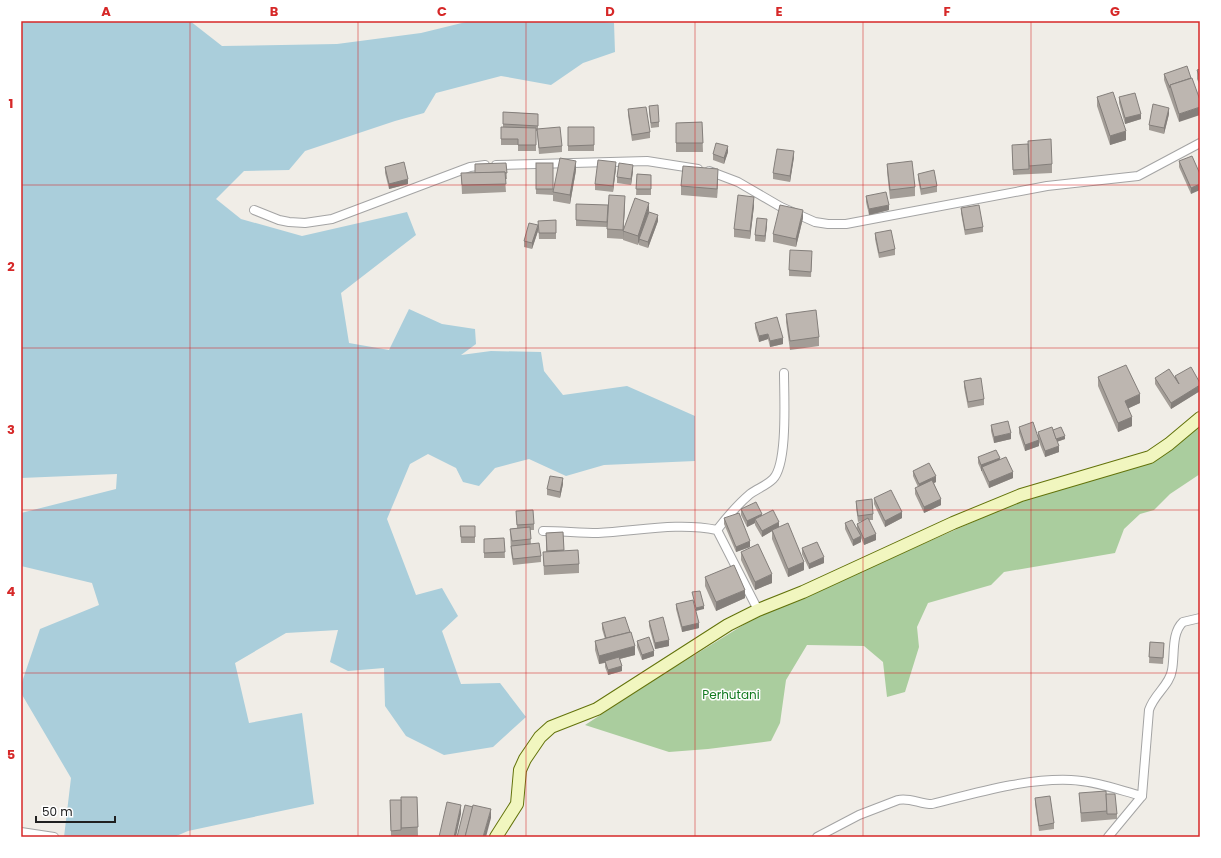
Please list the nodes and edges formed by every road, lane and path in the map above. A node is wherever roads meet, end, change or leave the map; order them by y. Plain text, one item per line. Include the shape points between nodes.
1 (1200, 143) edge
2 (254, 210) dead end
3 (784, 373) dead end
4 (1200, 418) edge
5 (717, 530) junction
6 (543, 531) dead end
7 (758, 610) junction
8 (1200, 618) edge
9 (1142, 796) junction
10 (21, 832) edge
11 (54, 837) edge
12 (496, 837) edge
13 (817, 837) edge
14 (1108, 837) edge

1 - 2 street via 1138,176 1047,186 846,224 815,222 738,182 710,172 647,161 470,167 344,216 312,222 279,220
3 - 5 street via 779,471 734,508
4 - 7 street via 1150,457 1021,495
5 - 6 street via 681,526 597,533
5 - 7 street
7 - 12 street via 728,626 597,709 551,727 540,737 525,759 520,770 517,804
8 - 9 street via 1188,620 1177,630 1170,678 1153,700 1149,710
9 - 13 street via 1095,783 1052,780 932,804 922,804 904,798 859,815
9 - 14 street
10 - 11 street

